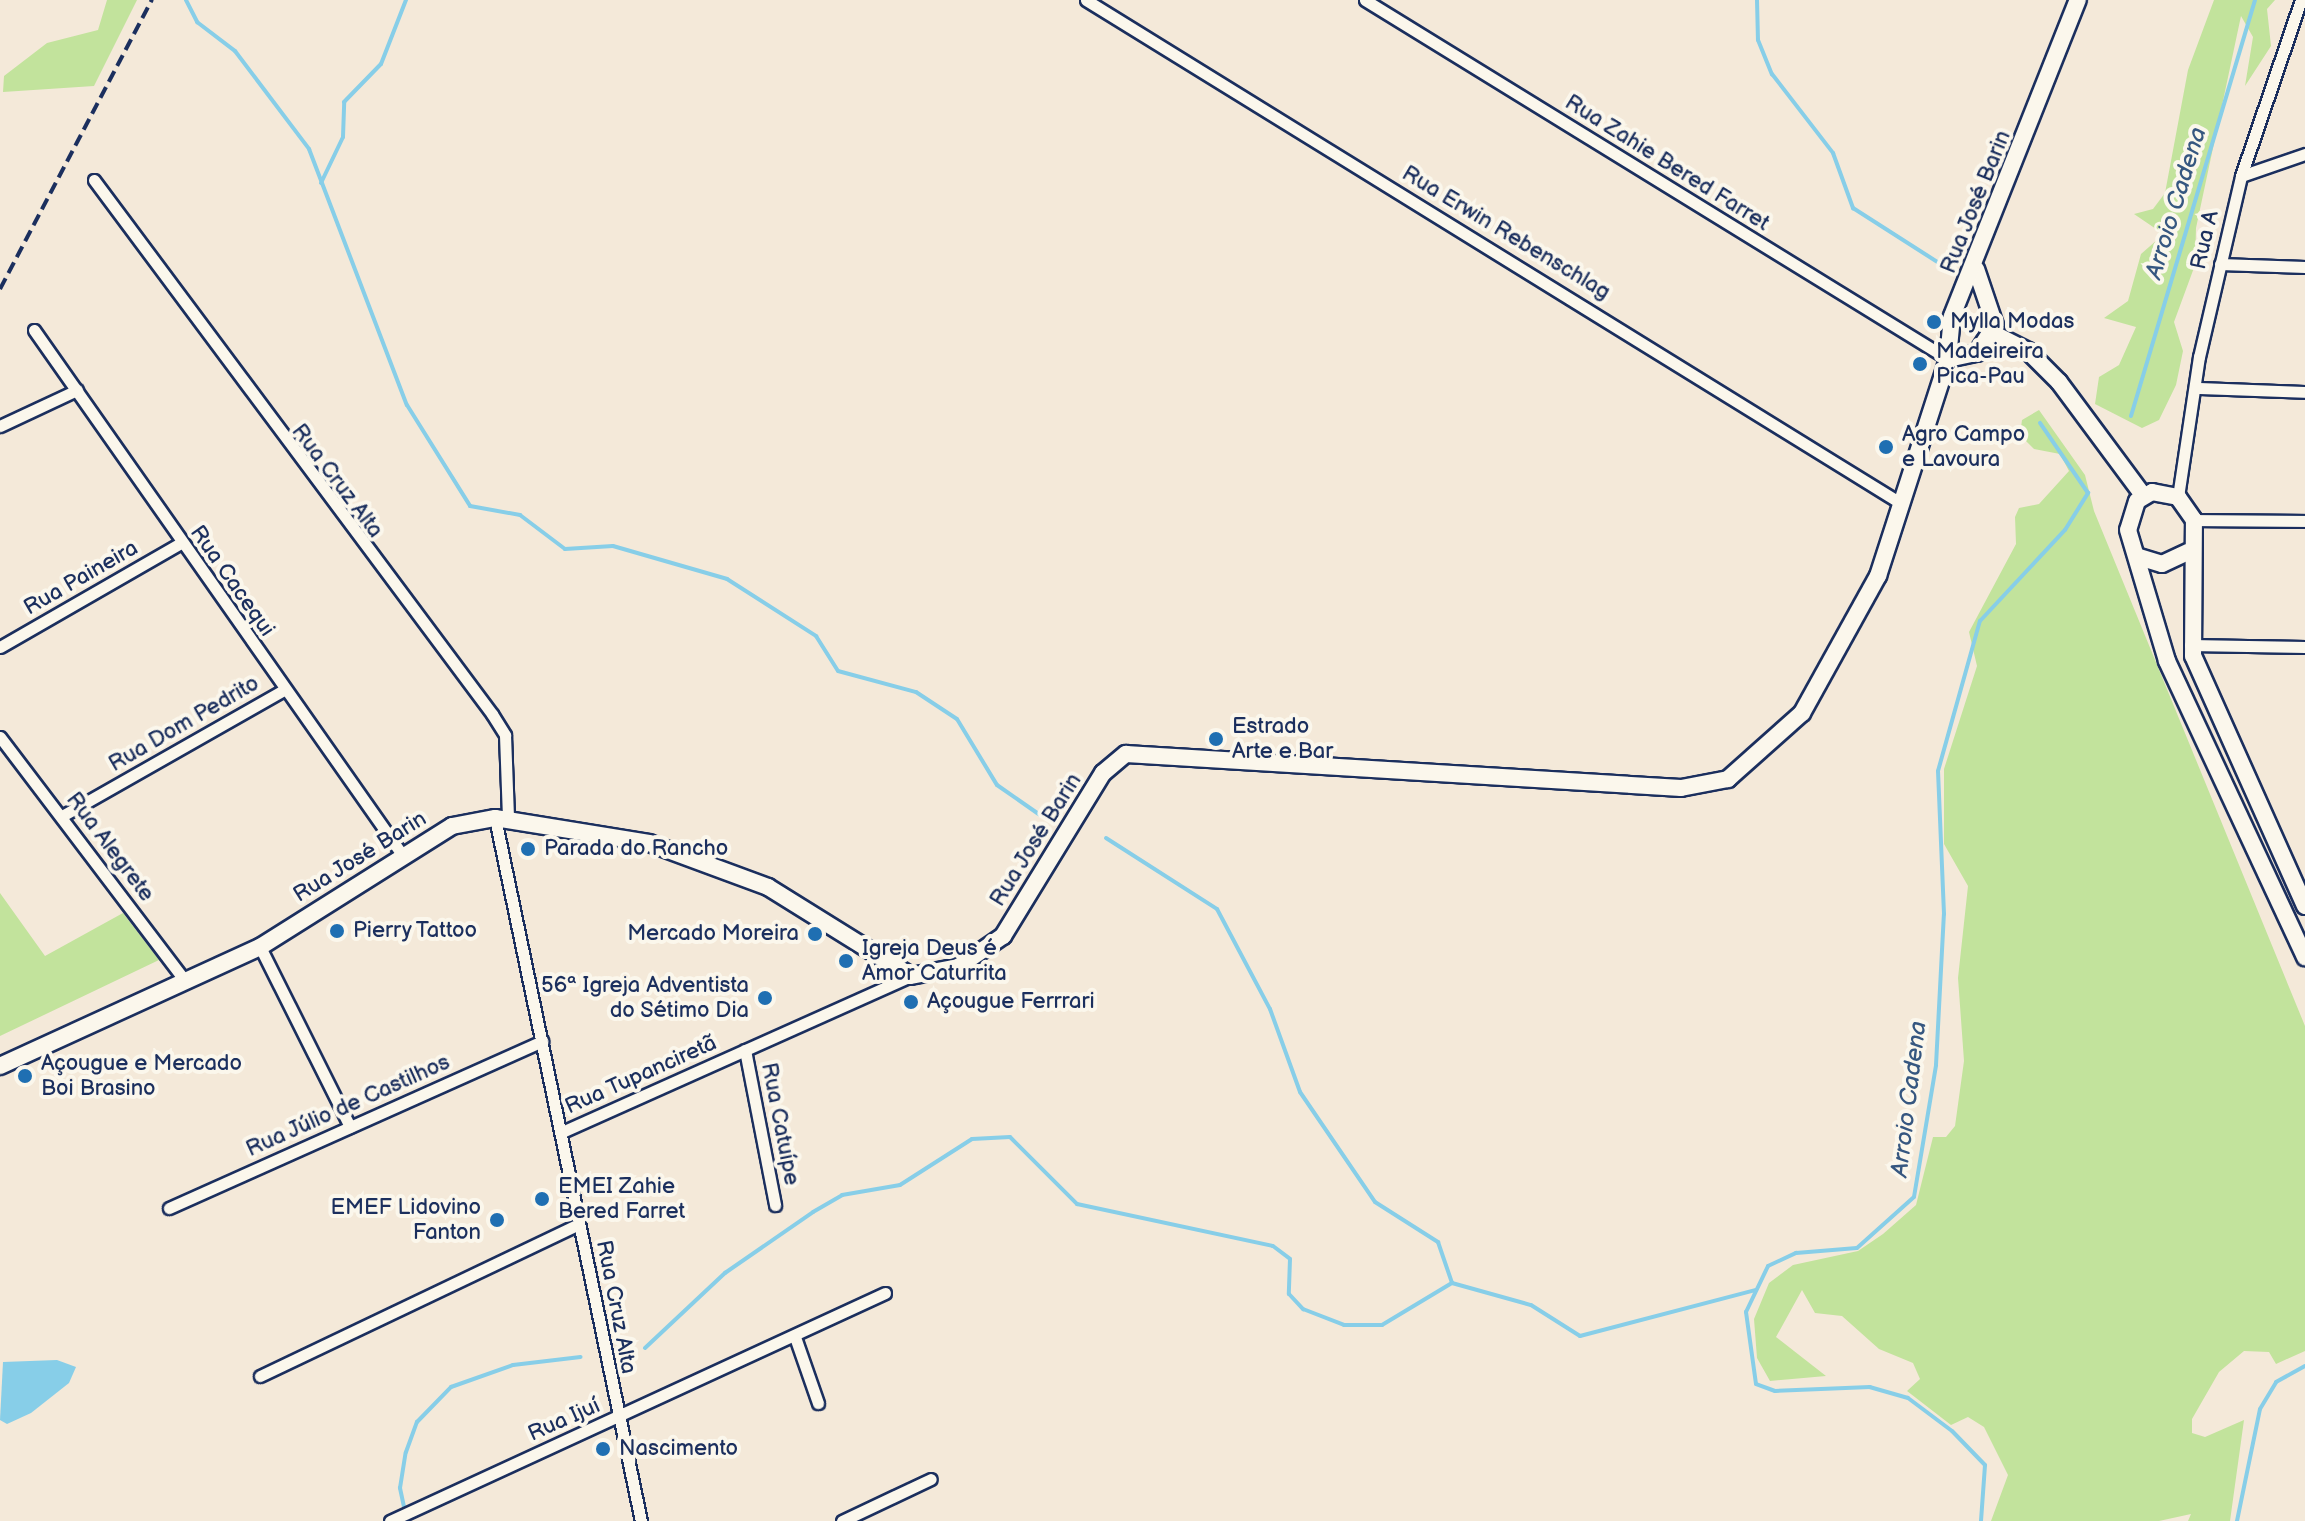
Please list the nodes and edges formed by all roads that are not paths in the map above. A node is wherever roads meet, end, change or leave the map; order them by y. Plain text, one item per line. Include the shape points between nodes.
1 (1086, 0) edge
2 (1365, 0) edge
3 (2078, 0) edge
4 (2301, 0) edge
5 (2305, 154) edge
6 (2241, 176) junction
7 (94, 180) dead end
8 (2220, 264) junction
9 (2305, 267) edge
10 (1976, 269) junction
11 (34, 330) dead end
12 (1992, 333) junction
13 (1948, 359) junction
14 (2198, 388) junction
15 (77, 390) junction
16 (2305, 392) edge
17 (0, 426) edge
18 (2143, 495) junction
19 (2178, 497) junction
20 (1902, 504) junction
21 (2194, 520) junction
22 (2305, 521) edge
23 (181, 543) junction
24 (2188, 552) junction
25 (2139, 557) junction
26 (2190, 645) junction
27 (0, 647) edge
28 (2305, 647) edge
29 (284, 690) junction
30 (0, 737) edge
31 (62, 816) junction
32 (502, 818) junction
33 (401, 853) junction
34 (2305, 906) edge
35 (260, 947) junction
36 (2305, 957) edge
37 (911, 976) junction
38 (186, 982) junction
39 (542, 1041) junction
40 (745, 1050) junction
41 (0, 1066) edge
42 (350, 1127) junction
43 (562, 1132) junction
44 (775, 1205) dead end
45 (169, 1208) dead end
46 (579, 1224) junction
47 (885, 1293) dead end
48 (795, 1337) junction
49 (260, 1376) dead end
50 (818, 1403) dead end
51 (619, 1417) junction
52 (931, 1479) dead end
53 (390, 1521) edge
54 (641, 1521) edge
55 (843, 1521) edge

1 - 20 street, Rua Erwin Rebenschlag
2 - 13 street, Rua Zahie Bered Farret
3 - 10 main road, Rua José Barin
4 - 6 street, Rua A
5 - 6 street
6 - 8 street, Rua A
7 - 32 street, Rua Cruz Alta via 492,714 505,735
8 - 9 street
8 - 14 street, Rua A
10 - 12 main road via 1991,300
10 - 13 main road, Rua José Barin via 1952,316
11 - 15 street, Rua Cacequi
12 - 13 main road via 1969,359
12 - 18 main road via 2028,351 2059,382
13 - 20 main road, Rua José Barin
14 - 16 street
14 - 19 street, Rua A
15 - 17 street
15 - 23 street, Rua Cacequi
18 - 19 main road via 2162,489
18 - 25 main road via 2128,530
19 - 21 main road
20 - 37 main road, Rua José Barin via 1849,639 1802,713 1728,779 1681,788 1126,754 1103,773 1003,936 958,967
21 - 22 street
21 - 24 main road
23 - 27 street, Rua Paineira
23 - 29 street, Rua Cacequi
24 - 25 main road via 2162,564
24 - 26 main road
25 - 36 main road via 2184,707
26 - 28 street
26 - 34 main road via 2211,707
29 - 31 street, Rua Dom Pedrito
29 - 33 street, Rua Cacequi
30 - 31 street, Rua Alegrete
31 - 38 street, Rua Alegrete
32 - 33 main road, Rua José Barin via 452,826
32 - 37 main road, Rua José Barin via 649,843 768,887
32 - 39 street, Rua Cruz Alta
33 - 35 main road, Rua José Barin
35 - 38 main road, Rua José Barin
35 - 42 street
37 - 40 street, Rua Tupanciretã
38 - 41 main road, Rua José Barin
39 - 42 street, Rua Júlio de Castilhos
39 - 43 street, Rua Cruz Alta
40 - 43 street, Rua Tupanciretã
40 - 44 street, Rua Catuípe
42 - 45 street, Rua Júlio de Castilhos
43 - 46 street, Rua Cruz Alta
46 - 49 street
46 - 51 street, Rua Cruz Alta
47 - 48 street, Rua Ijuí
48 - 50 street
48 - 51 street, Rua Ijuí
51 - 53 street, Rua Ijuí
51 - 54 street, Rua Cruz Alta
52 - 55 street

